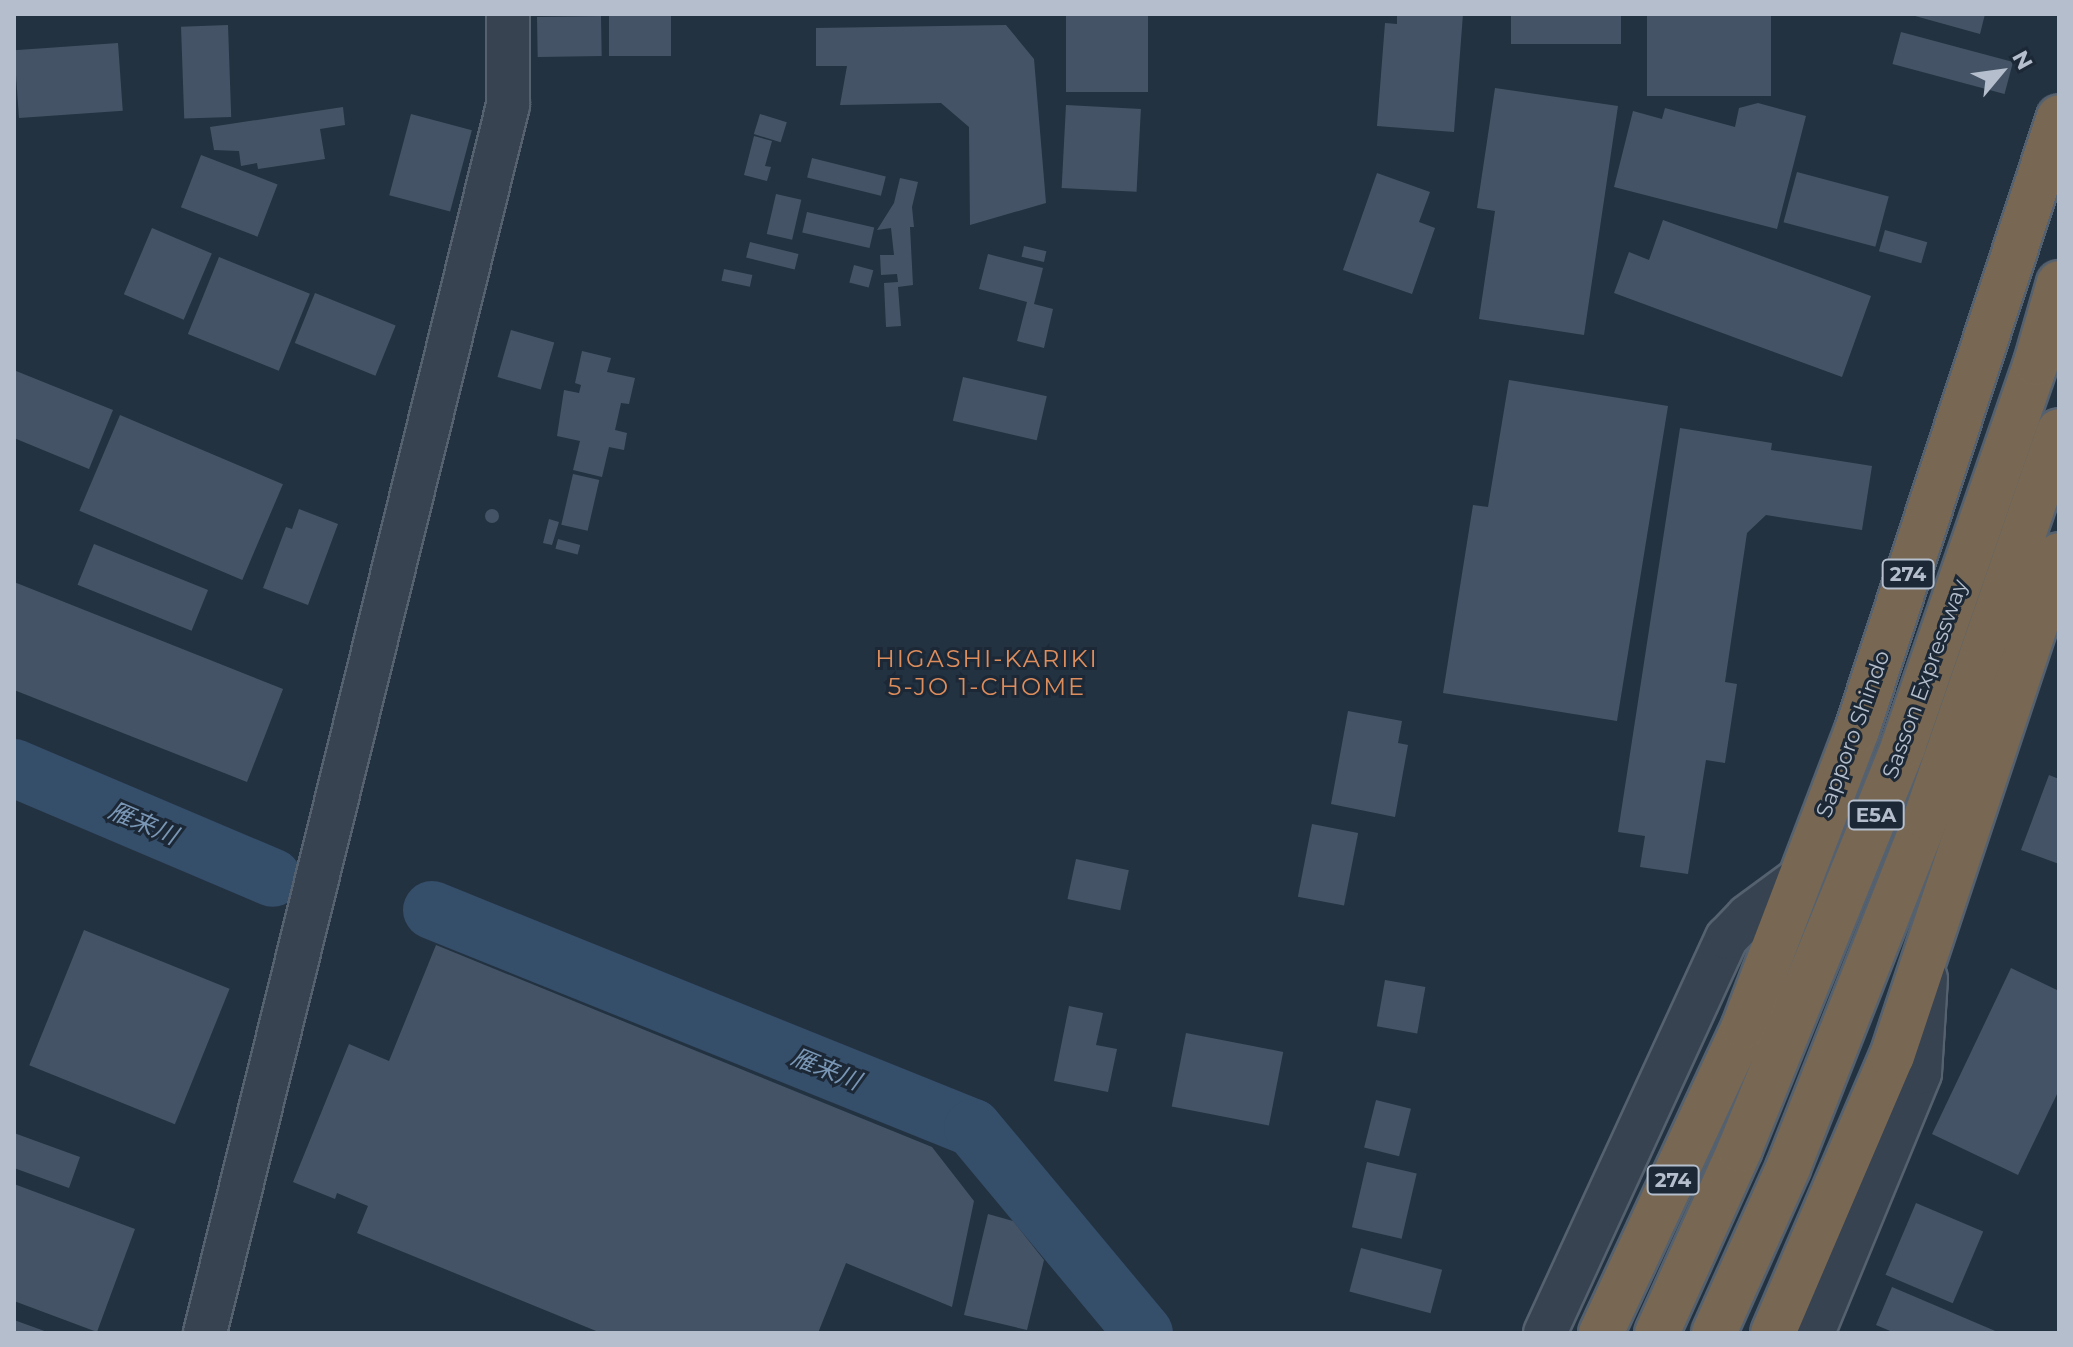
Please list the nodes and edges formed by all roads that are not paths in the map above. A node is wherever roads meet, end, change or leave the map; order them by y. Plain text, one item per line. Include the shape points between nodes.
1 (508, 14) edge
2 (2059, 117) edge
3 (2059, 283) edge
4 (2059, 431) edge
5 (2059, 555) edge
6 (1801, 877) junction
7 (1929, 945) junction
8 (205, 1333) edge
9 (1545, 1333) edge
10 (1601, 1333) edge
11 (1657, 1333) edge
12 (1714, 1333) edge
13 (1773, 1333) edge
14 (1813, 1333) edge

1 - 8 street via 508,105
2 - 6 highway, Sapporo Shindo / 274 via 1857,730
3 - 11 highway, Sasson Expressway / E5A via 1903,747 1740,1149
4 - 12 highway, Sasson Expressway / E5A via 1926,817 1788,1168
5 - 7 highway
6 - 9 street via 1727,938
6 - 10 highway, Sapporo Shindo / 274 via 1744,1026
7 - 13 highway via 1892,1056
7 - 14 street via 1920,1073

